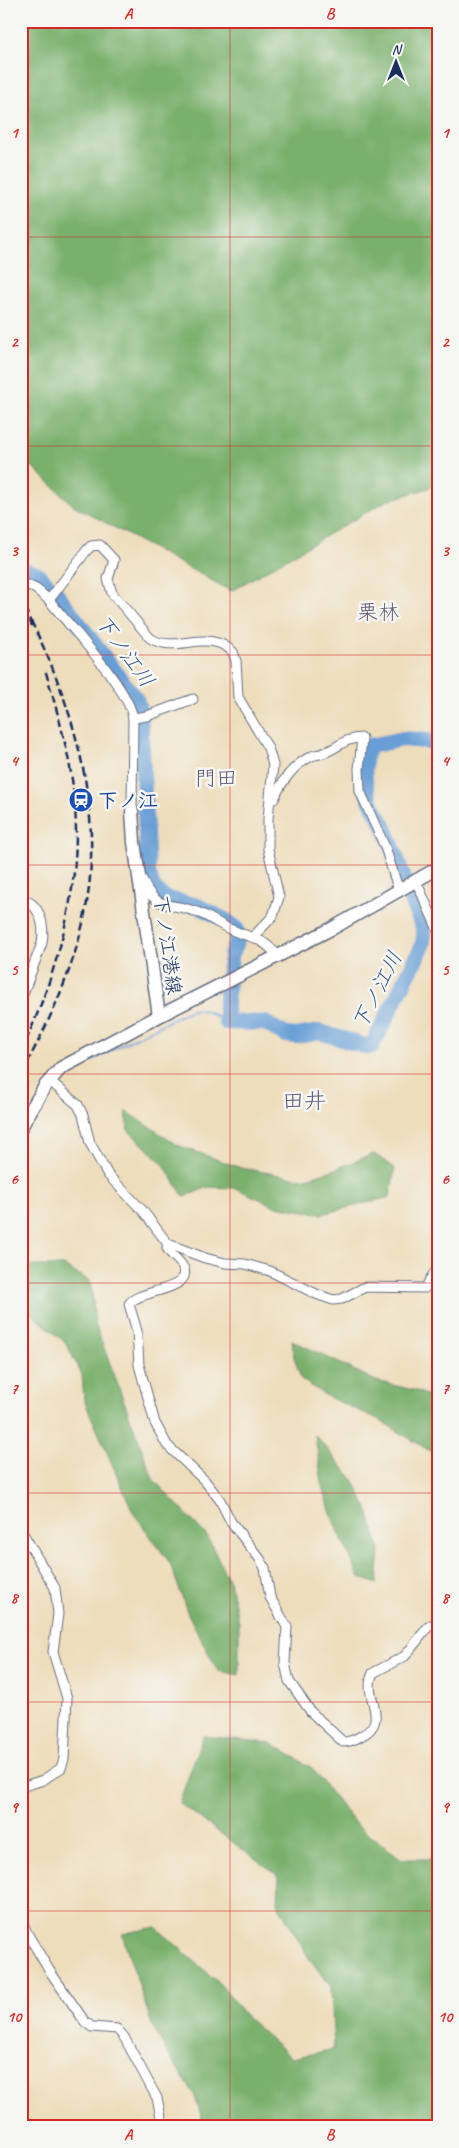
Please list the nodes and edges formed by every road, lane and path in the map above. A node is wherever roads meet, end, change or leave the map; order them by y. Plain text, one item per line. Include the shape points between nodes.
1 (21, 582) edge
2 (50, 599) junction
3 (194, 699) dead end
4 (138, 717) junction
5 (269, 808) junction
6 (132, 810) joint
7 (138, 868) junction
8 (438, 868) edge
9 (416, 881) junction
10 (400, 891) junction
11 (21, 898) edge
12 (438, 930) edge
13 (254, 936) junction
14 (278, 956) junction
15 (21, 999) edge
16 (159, 1016) junction
17 (52, 1083) junction
18 (21, 1126) edge
19 (168, 1244) junction
20 (438, 1270) edge
21 (21, 1530) edge
22 (438, 1622) edge
23 (21, 1788) edge
24 (21, 1918) edge
25 (163, 2127) edge

1 - 2 street
2 - 4 street
2 - 5 street via 87,550 100,545 114,560 108,580 112,593 150,638 170,644 210,640 230,649 236,661 238,697 272,759
3 - 4 street
4 - 6 street
5 - 10 street via 282,782 299,764 344,741 362,738 360,791
5 - 13 street via 268,849 279,897 273,916
6 - 7 main road, 下ノ江港線
7 - 13 street via 145,887 159,902 196,911 236,932
7 - 16 main road, 下ノ江港線
8 - 9 main road
9 - 10 main road
9 - 12 street
10 - 14 main road
11 - 15 street via 36,907 43,935
13 - 14 street
14 - 16 main road, 下ノ江港線
16 - 17 main road via 72,1060 60,1068
17 - 18 main road
17 - 19 street via 78,1105 90,1143 108,1175 143,1211
19 - 20 street via 206,1258 270,1271 333,1300 365,1287 424,1288
19 - 22 street via 167,1248 184,1269 184,1276 175,1285 139,1297 129,1304 135,1322 146,1396 167,1445 206,1480 231,1522 265,1568 270,1597 287,1628 285,1670 299,1698 343,1742 371,1731 375,1722 369,1685 372,1673 405,1656 428,1627
21 - 23 street via 55,1588 58,1614 52,1652 67,1698 61,1768 43,1780
24 - 25 street via 26,1933 85,2022 99,2028 117,2029 124,2037 157,2098

